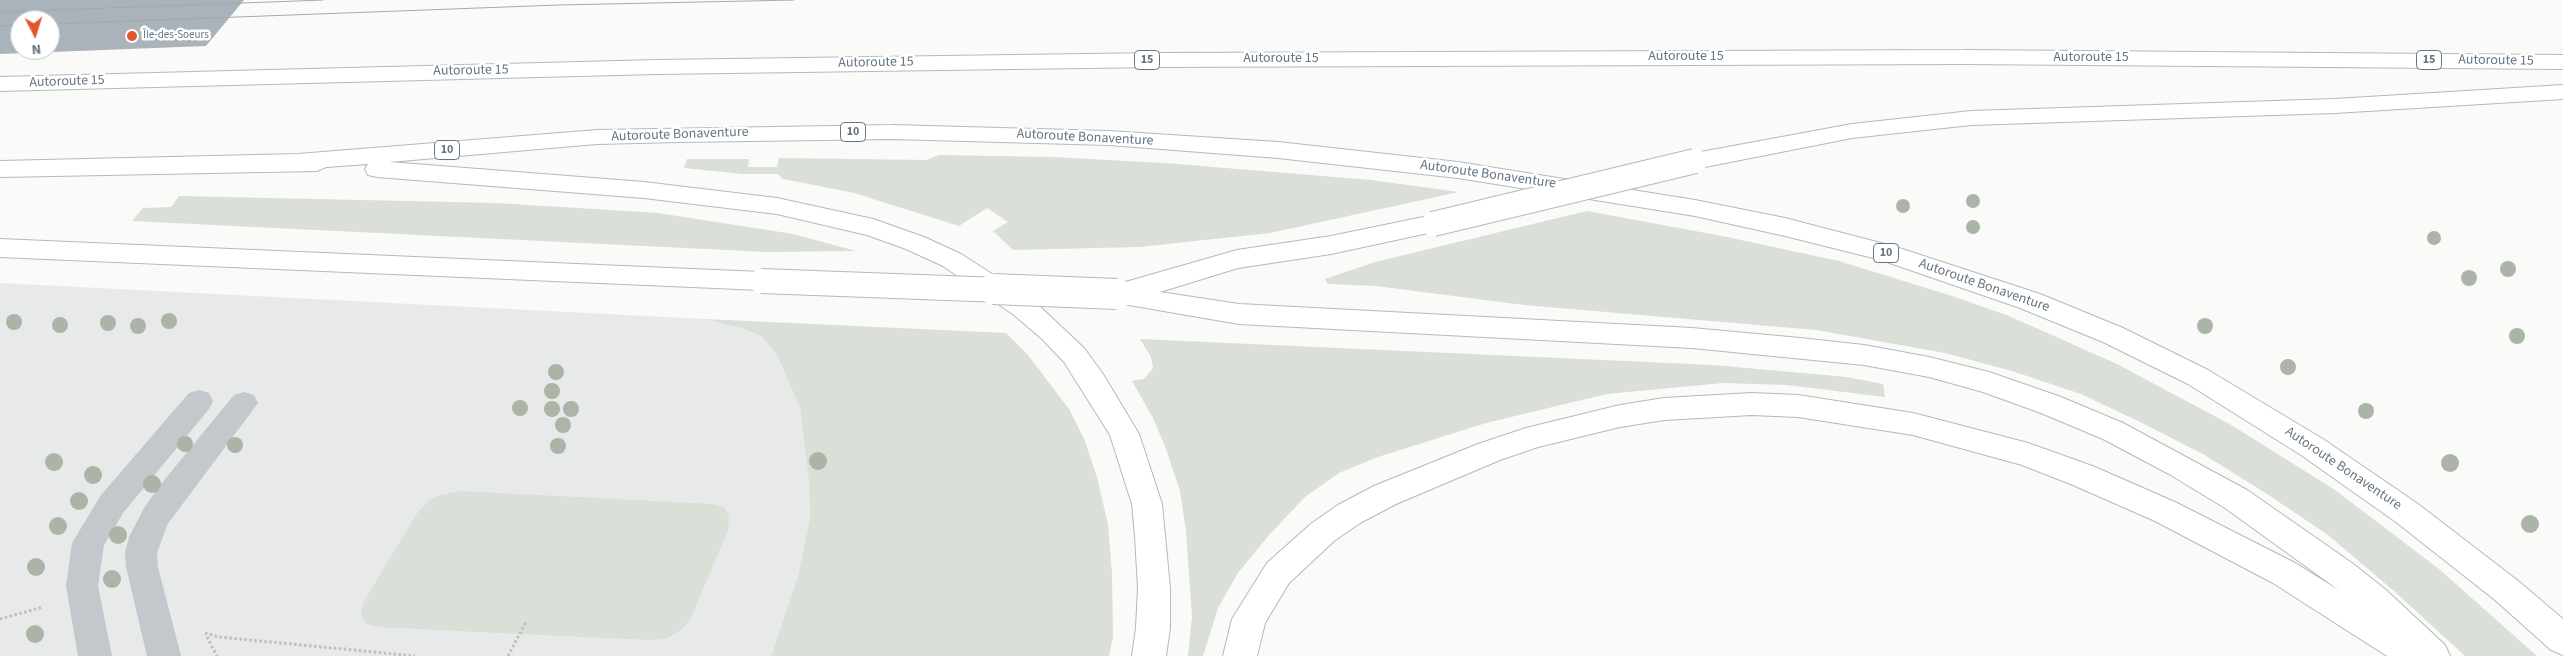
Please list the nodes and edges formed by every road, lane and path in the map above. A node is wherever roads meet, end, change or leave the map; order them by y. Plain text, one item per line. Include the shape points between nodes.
1 (2563, 62) edge
2 (0, 84) edge
3 (2563, 92) edge
4 (298, 162) junction
5 (0, 169) edge
6 (0, 248) edge
7 (1117, 294) junction
8 (199, 401) dead end
9 (244, 403) dead end
10 (49, 605) dead end
11 (0, 618) edge
12 (526, 622) dead end
13 (202, 627) dead end
14 (206, 634) junction
15 (2563, 640) edge
16 (94, 656) edge
17 (164, 656) edge
18 (217, 656) edge
19 (415, 656) edge
20 (508, 656) edge
21 (1149, 656) edge
22 (1240, 656) edge
23 (2415, 656) edge
24 (2433, 656) edge

1 - 2 highway, Autoroute 15 / 15 via 1974,57 1168,59
3 - 7 highway, bridge via 2335,106 1971,118 1826,135 1695,161 1433,224 1331,245 1237,259
4 - 5 highway, 10
4 - 15 highway, Autoroute Bonaventure / 10 via 597,137 882,132 1109,138 1287,151 1458,170 1695,208 1785,226 1887,253 2030,301 2113,335 2198,377 2279,426 2407,513 2506,590
4 - 21 highway via 714,196 873,228 952,260 1016,302 1052,332 1074,355 1124,434 1147,504 1151,536 1154,588
6 - 7 highway, bridge
7 - 24 highway via 1239,314 1692,338 1810,349 1864,355 1989,383 2113,431 2236,499 2341,573
8 - 16 lane via 112,504 88,543 82,586
9 - 17 lane via 172,493 145,537 142,567
10 - 11 path
12 - 20 path
13 - 14 path
14 - 18 path
14 - 19 path
22 - 23 highway via 1249,619 1278,573 1323,532 1385,495 1536,436 1664,409 1752,404 1838,411 1913,424 2020,453 2084,476 2166,512 2284,573

